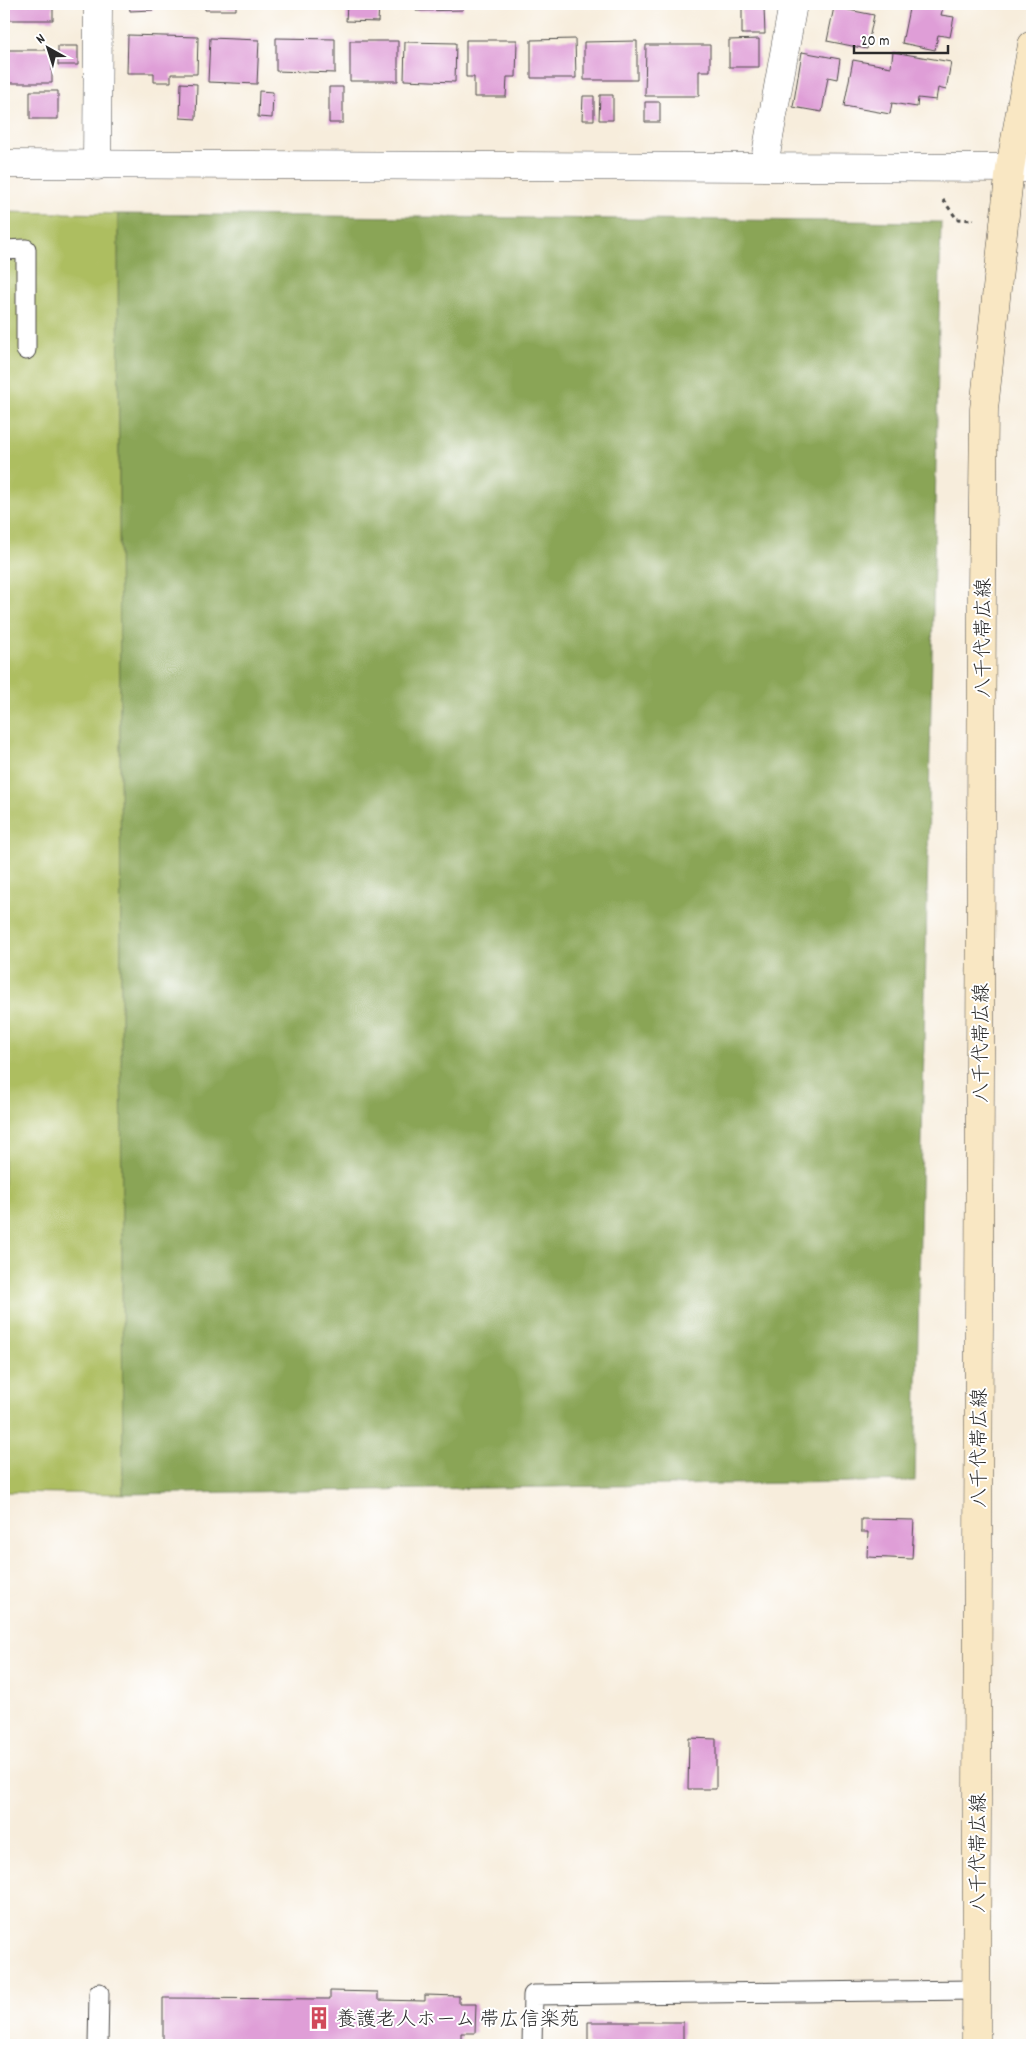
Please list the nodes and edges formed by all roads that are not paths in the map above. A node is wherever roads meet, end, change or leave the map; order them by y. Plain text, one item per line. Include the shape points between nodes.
1 (98, 4) edge
2 (793, 4) edge
3 (1032, 45) edge
4 (4, 164) edge
5 (764, 165) junction
6 (97, 166) junction
7 (1021, 168) edge
8 (4, 250) edge
9 (26, 350) dead end
10 (976, 1990) junction
11 (99, 1993) dead end
12 (98, 2045) edge
13 (532, 2045) edge
14 (976, 2045) edge

1 - 6 street
2 - 5 street
3 - 7 main road, 八千代帯広線
4 - 6 street
5 - 6 street
5 - 7 street
7 - 10 main road, 八千代帯広線 via 1004,224 984,428
8 - 9 lane via 26,249
10 - 13 lane via 533,1995
10 - 14 main road, 八千代帯広線
11 - 12 lane

